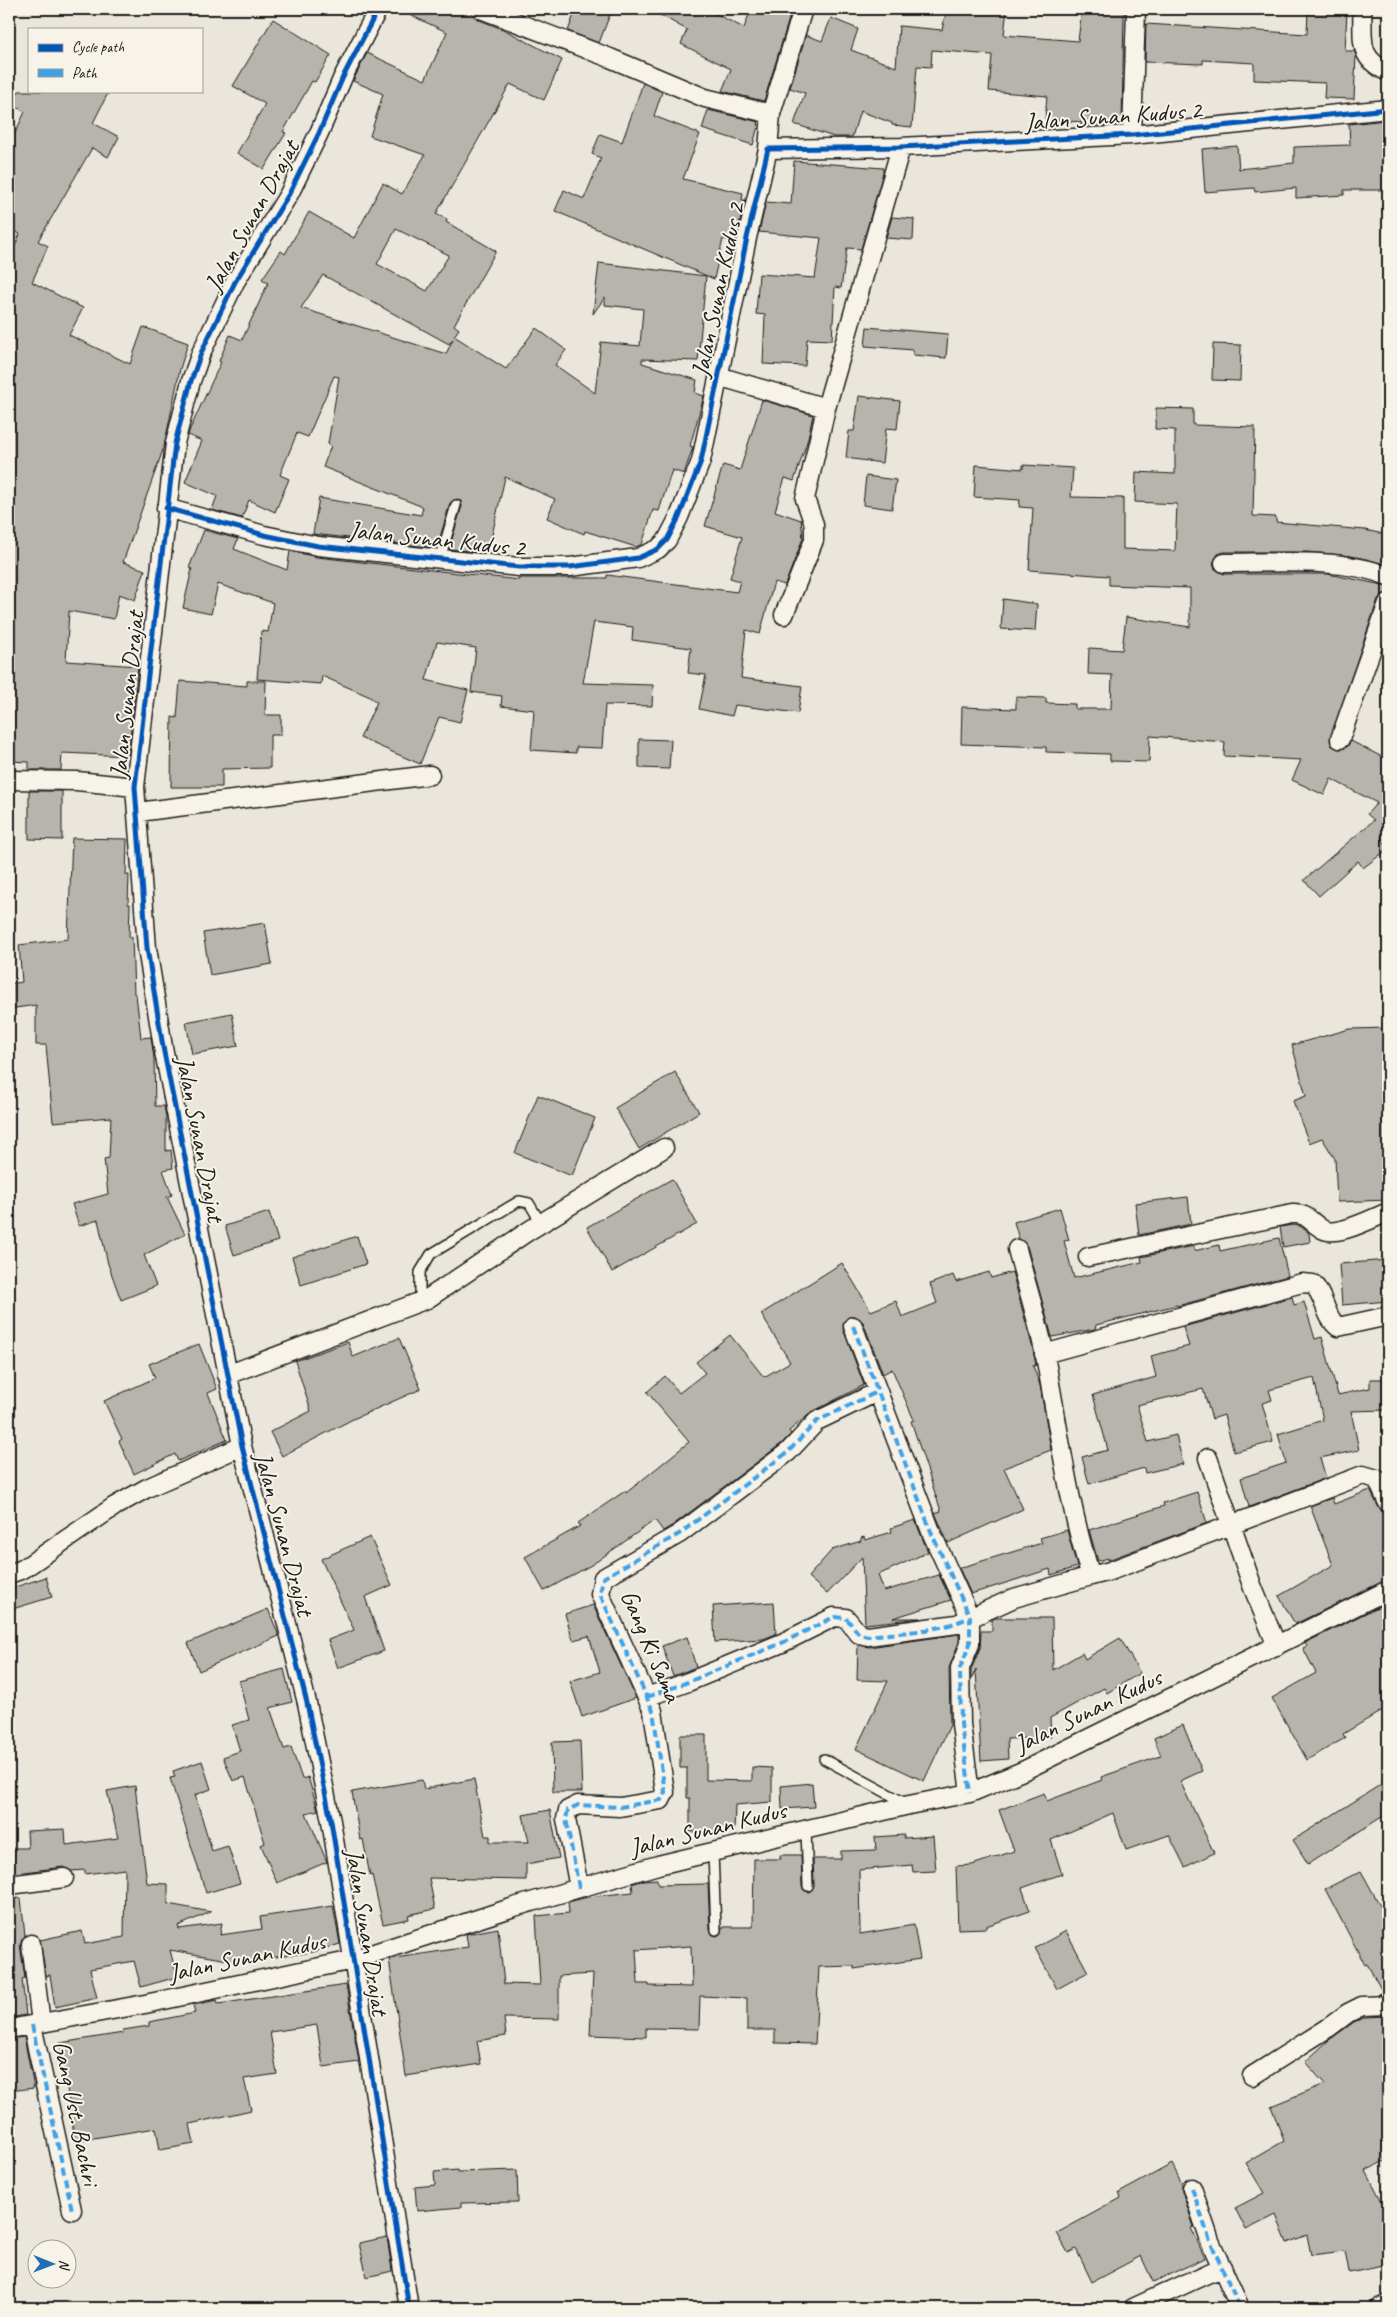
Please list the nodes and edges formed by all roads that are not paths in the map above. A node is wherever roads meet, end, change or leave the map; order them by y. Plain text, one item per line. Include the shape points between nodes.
1 (378, 9) edge
2 (481, 9) edge
3 (803, 9) edge
4 (1136, 9) edge
5 (1362, 9) edge
6 (1388, 72) edge
7 (1388, 109) edge
8 (771, 114) junction
9 (1132, 135) junction
10 (901, 147) junction
11 (768, 149) junction
12 (718, 376) junction
13 (826, 408) junction
14 (456, 505) dead end
15 (166, 508) junction
16 (440, 559) junction
17 (1224, 563) dead end
18 (1388, 576) edge
19 (1388, 603) edge
20 (784, 615) dead end
21 (1340, 739) dead end
22 (430, 775) dead end
23 (9, 780) edge
24 (135, 787) junction
25 (138, 812) junction
26 (664, 1148) dead end
27 (1388, 1212) edge
28 (541, 1223) junction
29 (1017, 1249) dead end
30 (1088, 1257) dead end
31 (420, 1302) junction
32 (1388, 1316) edge
33 (853, 1326) dead end
34 (1044, 1354) junction
35 (227, 1375) junction
36 (877, 1392) junction
37 (242, 1446) junction
38 (1208, 1458) dead end
39 (1388, 1503) edge
40 (1232, 1526) junction
41 (9, 1574) edge
42 (1091, 1576) junction
43 (1388, 1590) edge
44 (970, 1617) junction
45 (1277, 1646) junction
46 (647, 1697) junction
47 (824, 1760) dead end
48 (970, 1793) junction
49 (909, 1805) junction
50 (806, 1830) junction
51 (713, 1853) junction
52 (64, 1878) dead end
53 (9, 1885) edge
54 (808, 1886) dead end
55 (579, 1888) junction
56 (716, 1930) dead end
57 (31, 1944) dead end
58 (353, 1960) junction
59 (1388, 2004) edge
60 (36, 2024) junction
61 (9, 2029) edge
62 (1252, 2076) dead end
63 (1192, 2188) dead end
64 (72, 2210) dead end
65 (1222, 2267) junction
66 (1388, 2304) edge
67 (409, 2308) edge
68 (1133, 2308) edge
69 (1240, 2308) edge
70 (1379, 2308) edge

1 - 15 street, Jalan Sunan Drajat via 342,77 289,194 235,282 201,353 175,443
2 - 8 street via 705,98
3 - 8 street
4 - 9 street
5 - 6 street via 1368,59
7 - 9 street, Jalan Sunan Kudus 2
8 - 11 street
9 - 10 street, Jalan Sunan Kudus 2
10 - 11 street, Jalan Sunan Kudus 2
10 - 13 street
11 - 12 street, Jalan Sunan Kudus 2
12 - 13 street
12 - 16 street, Jalan Sunan Kudus 2 via 702,460 679,517 667,540 658,549 638,558 570,567 519,567
13 - 20 street via 805,499 814,524 814,540
14 - 16 lane
15 - 16 street, Jalan Sunan Kudus 2 via 318,546
15 - 24 street, Jalan Sunan Drajat
17 - 18 street via 1324,564 1361,568
19 - 21 street
22 - 25 street
23 - 24 street via 77,781
24 - 25 street, Jalan Sunan Drajat
25 - 35 street, Jalan Sunan Drajat via 147,948 168,1074
26 - 28 street
27 - 30 street via 1334,1233 1323,1230 1306,1215 1292,1214
28 - 31 street
28 - 31 lane via 529,1204 519,1201 431,1254 420,1272
29 - 34 street
31 - 35 street
32 - 34 street via 1338,1327 1332,1322 1321,1292 1313,1284 1302,1283
33 - 36 street
34 - 42 street via 1064,1464
35 - 37 street, Jalan Sunan Drajat
36 - 44 street via 932,1534
36 - 46 street, Gang Ki Sama via 817,1421 788,1452 679,1534 603,1578 600,1594
37 - 41 street via 147,1488
37 - 58 street, Jalan Sunan Drajat via 307,1703 331,1821
38 - 40 street
39 - 40 street via 1377,1479 1363,1475
40 - 42 street via 1110,1572
40 - 45 street
42 - 44 street via 1014,1598
43 - 45 street, Jalan Sunan Kudus
44 - 46 street via 957,1624 936,1628 868,1636 859,1634 846,1618 834,1617 782,1642
44 - 48 street via 970,1644 960,1668 961,1724
45 - 48 street, Jalan Sunan Kudus via 1025,1770
46 - 55 street, Gang Ki Sama via 658,1729 665,1796 661,1800 620,1807 578,1805 568,1810 566,1819
47 - 49 lane
48 - 49 street, Jalan Sunan Kudus
49 - 50 street, Jalan Sunan Kudus
50 - 51 street, Jalan Sunan Kudus
50 - 54 lane
51 - 55 street, Jalan Sunan Kudus
51 - 56 lane
52 - 53 street
55 - 58 street, Jalan Sunan Kudus via 514,1906
57 - 60 street, Gang Ust. Bachri
58 - 60 street, Jalan Sunan Kudus
58 - 67 street, Jalan Sunan Drajat
59 - 62 street via 1362,2006 1348,2013
60 - 61 street, Jalan Sunan Kudus
60 - 64 street, Gang Ust. Bachri
63 - 65 street
65 - 68 street
65 - 69 street
66 - 70 street

